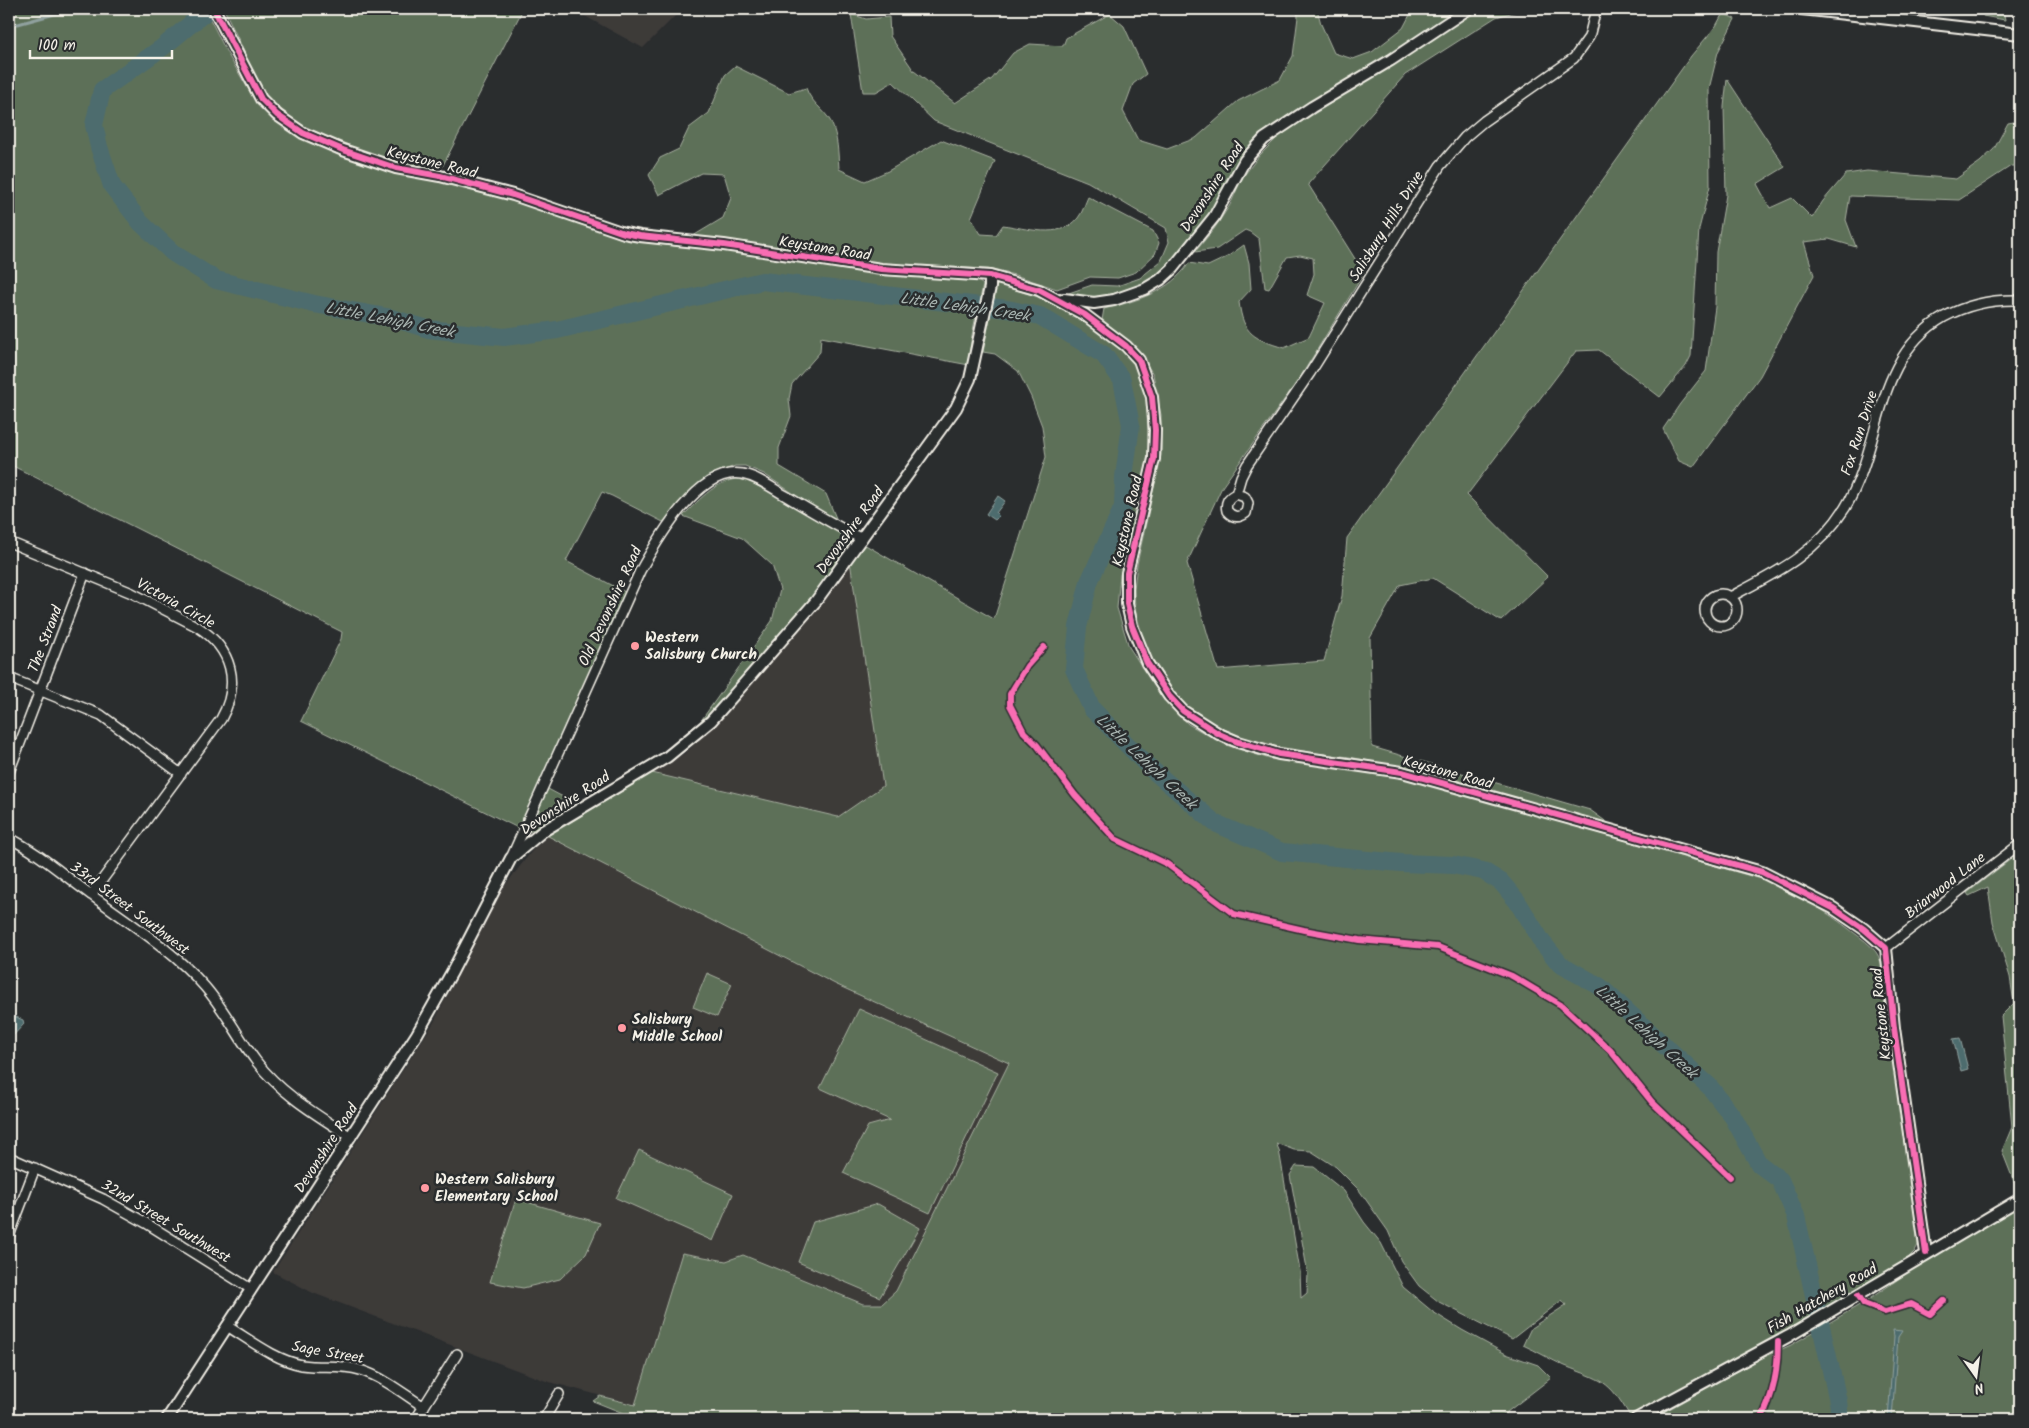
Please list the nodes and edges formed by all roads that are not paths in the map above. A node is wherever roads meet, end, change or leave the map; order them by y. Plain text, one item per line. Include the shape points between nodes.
1 (214, 9) edge
2 (1468, 9) edge
3 (1596, 9) edge
4 (1802, 9) edge
5 (2020, 34) edge
6 (990, 281) junction
7 (1053, 296) junction
8 (2020, 300) edge
9 (1236, 494) dead end
10 (862, 539) junction
11 (9, 542) edge
12 (85, 573) junction
13 (1730, 597) dead end
14 (9, 678) edge
15 (40, 690) junction
16 (9, 772) edge
17 (181, 774) junction
18 (9, 838) edge
19 (2020, 844) edge
20 (511, 858) junction
21 (91, 895) junction
22 (1886, 948) junction
23 (351, 1137) junction
24 (9, 1157) edge
25 (35, 1168) junction
26 (2020, 1199) edge
27 (9, 1236) edge
28 (1926, 1253) junction
29 (251, 1289) junction
30 (227, 1326) junction
31 (457, 1354) dead end
32 (559, 1394) dead end
33 (424, 1407) junction
34 (167, 1419) edge
35 (416, 1419) edge
36 (544, 1419) edge
37 (1636, 1419) edge

1 - 6 street, Keystone Road via 261,99 288,123 315,140 396,168 513,195 624,233
2 - 7 street, Devonshire Road via 1264,139 1245,160 1214,217 1160,280 1146,289 1094,303
3 - 9 street, Salisbury Hills Drive via 1589,37 1574,58 1484,121 1440,166 1310,373 1247,465
4 - 5 street
6 - 7 street, Keystone Road via 1039,290
6 - 10 street, Devonshire Road via 970,379 956,408
7 - 22 street, Keystone Road via 1126,346 1139,360 1147,378 1154,411 1154,459 1127,573 1127,604 1147,663 1169,696 1183,710 1219,734 1258,749 1402,772 1762,872 1833,908
8 - 13 street, Fox Run Drive via 1988,301 1954,312 1924,331 1892,374 1861,473 1835,522 1796,561
10 - 20 street, Devonshire Road via 816,601 697,734 667,758 543,831
10 - 20 street, Old Devonshire Road via 754,478 733,473 707,483 667,527 640,571
11 - 12 street, Victoria Circle
12 - 15 street, The Strand
12 - 17 street, Victoria Circle via 198,627 215,640 225,655 232,683 227,709
14 - 15 street
15 - 16 street, The Strand
15 - 17 street via 101,715
17 - 21 street, Victoria Circle
18 - 21 street, 33rd Street Southwest
19 - 22 street, Briarwood Lane
20 - 23 street, Devonshire Road via 431,1011
21 - 23 street, 33rd Street Southwest via 185,966 210,993 254,1058 275,1082 308,1109
22 - 28 street, Keystone Road
23 - 29 street, Devonshire Road
24 - 25 street, 32nd Street Southwest
25 - 27 street
25 - 29 street, 32nd Street Southwest via 146,1223
26 - 28 street, Fish Hatchery Road
28 - 37 street, Fish Hatchery Road via 1789,1336
29 - 30 street, Devonshire Road
30 - 33 street, Sage Street via 290,1362 361,1370
30 - 34 street, Devonshire Road
31 - 33 street
32 - 36 street
33 - 35 street

